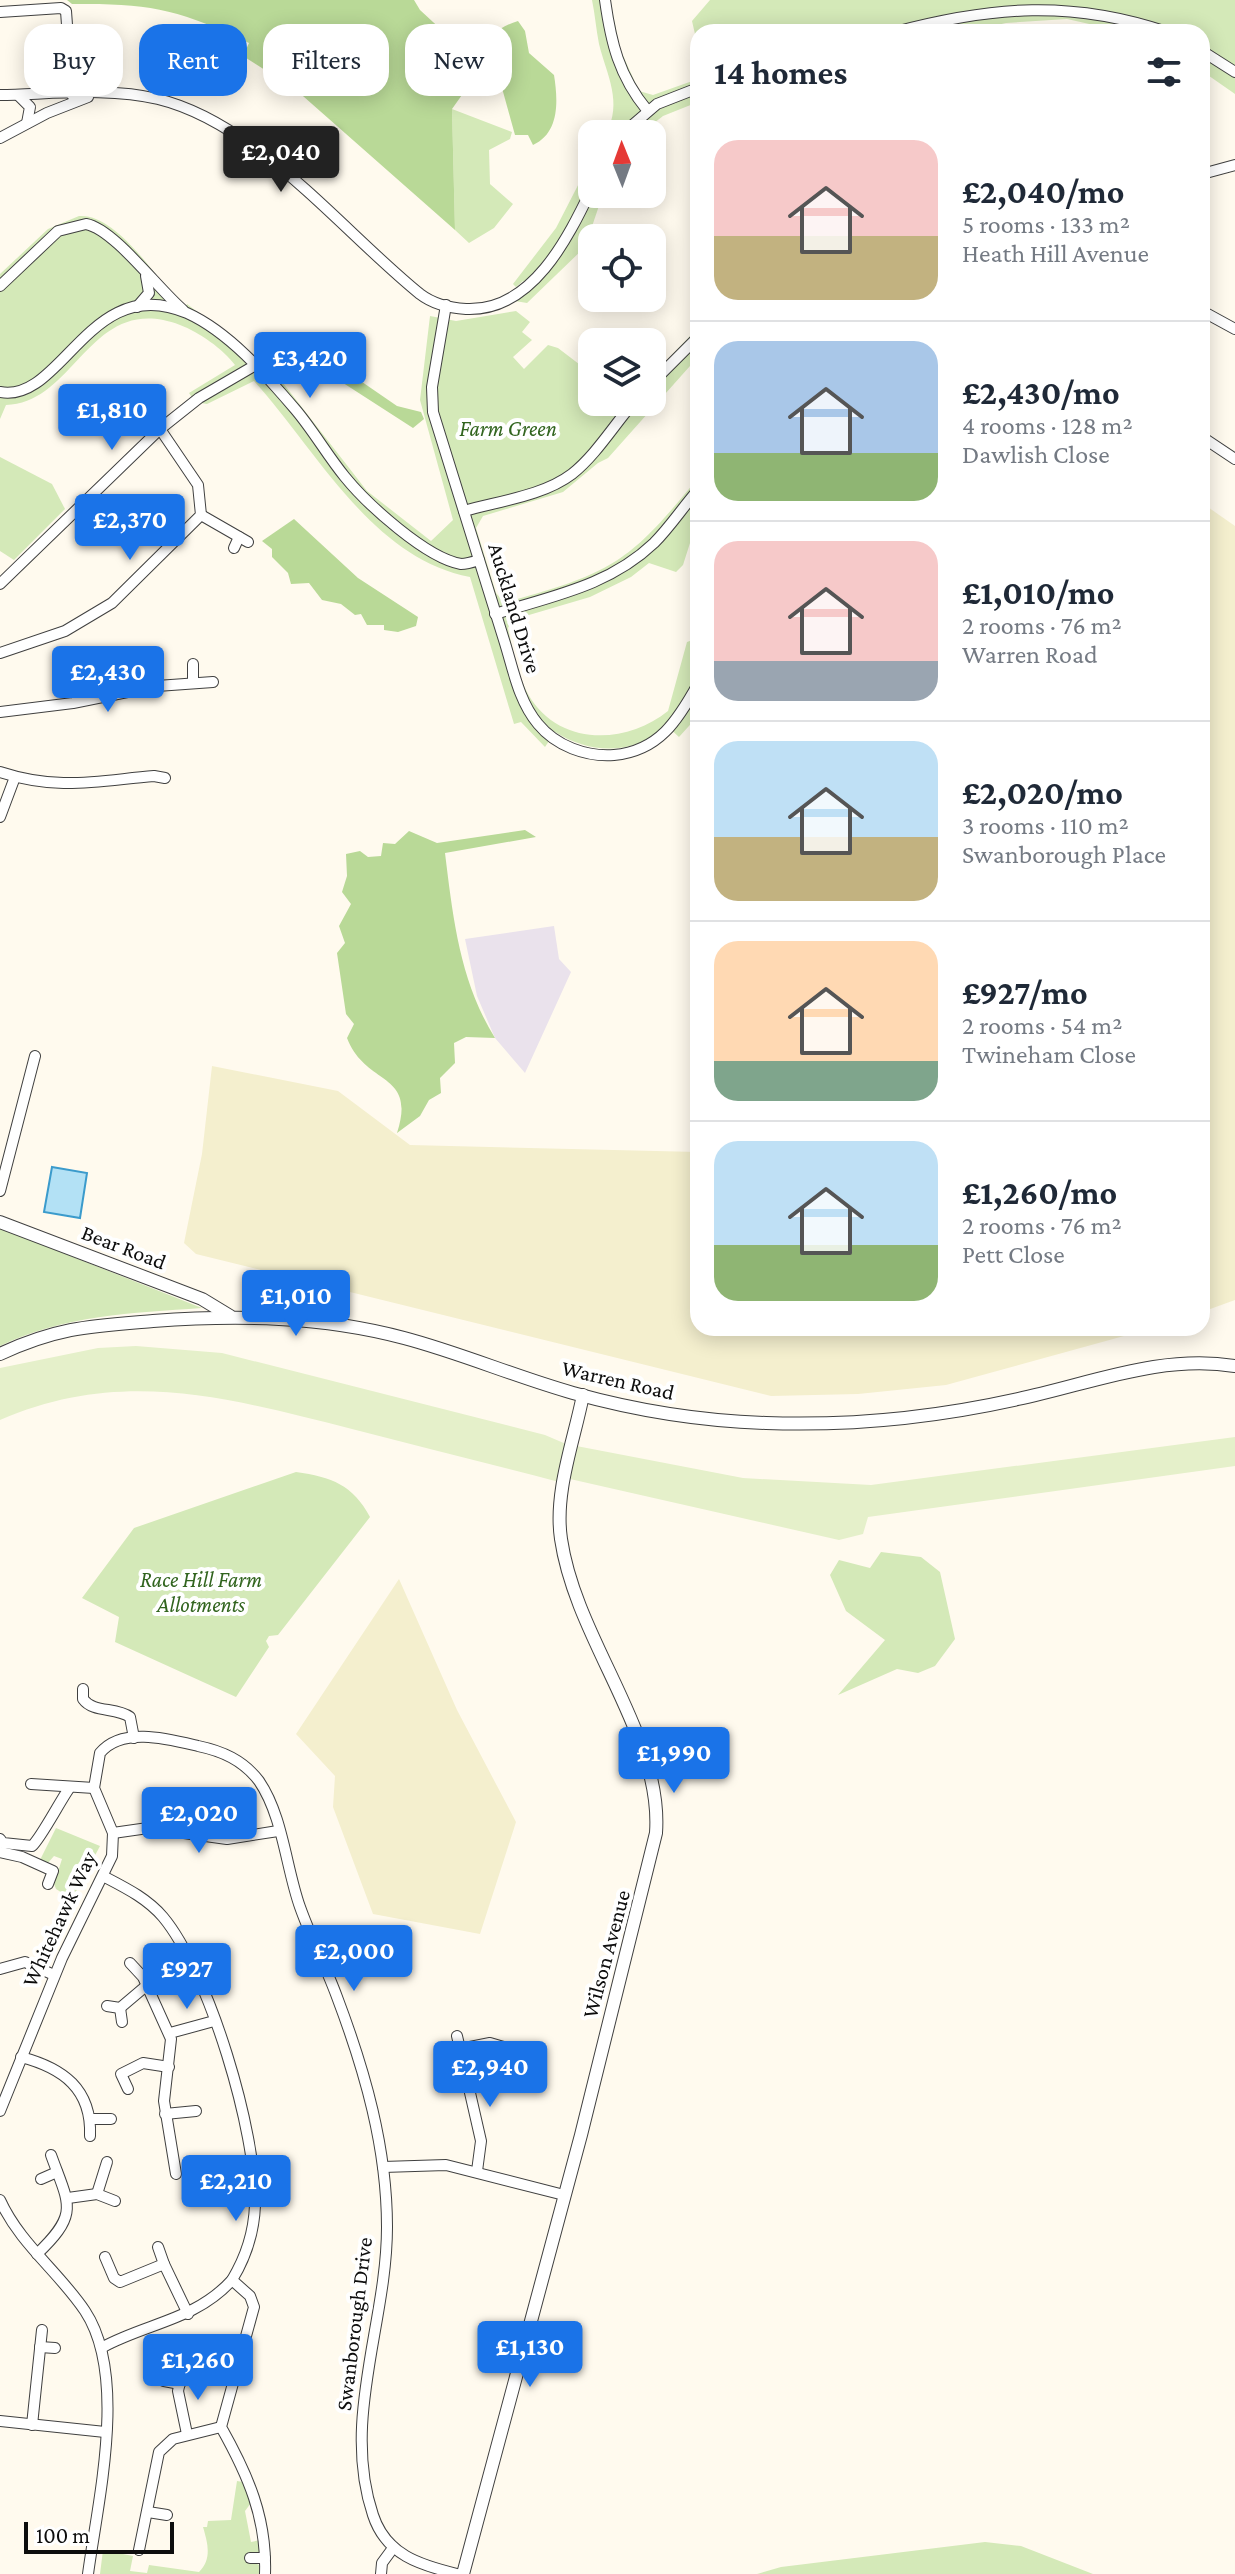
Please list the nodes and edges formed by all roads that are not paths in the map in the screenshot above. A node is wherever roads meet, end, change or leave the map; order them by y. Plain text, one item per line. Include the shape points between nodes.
1 (605, 0) edge
2 (0, 12) edge
3 (67, 24) edge
4 (950, 24) edge
5 (1149, 24) edge
6 (1210, 56) edge
7 (1235, 72) edge
8 (690, 91) edge
9 (0, 95) edge
10 (17, 95) junction
11 (24, 95) edge
12 (94, 96) edge
13 (112, 96) edge
14 (647, 110) junction
15 (637, 120) edge
16 (27, 123) junction
17 (0, 138) edge
18 (1235, 165) edge
19 (1210, 172) edge
20 (581, 208) edge
21 (145, 274) junction
22 (0, 286) edge
23 (446, 305) junction
24 (132, 309) junction
25 (185, 312) junction
26 (1210, 315) edge
27 (1235, 329) edge
28 (690, 345) edge
29 (254, 366) junction
30 (666, 369) edge
31 (0, 392) edge
32 (622, 416) edge
33 (160, 429) junction
34 (1210, 442) edge
35 (1235, 459) edge
36 (690, 499) edge
37 (464, 511) junction
38 (201, 515) junction
39 (234, 548) dead end
40 (479, 560) junction
41 (0, 584) edge
42 (495, 614) junction
43 (0, 653) edge
44 (193, 664) dead end
45 (193, 682) junction
46 (213, 682) dead end
47 (690, 697) edge
48 (0, 712) edge
49 (0, 772) edge
50 (15, 777) junction
51 (165, 778) dead end
52 (0, 817) edge
53 (35, 1056) dead end
54 (0, 1191) edge
55 (0, 1222) edge
56 (230, 1316) junction
57 (0, 1354) edge
58 (1235, 1366) edge
59 (583, 1395) junction
60 (83, 1689) dead end
61 (134, 1738) junction
62 (31, 1784) dead end
63 (70, 1787) junction
64 (94, 1788) junction
65 (278, 1831) junction
66 (113, 1833) junction
67 (0, 1839) edge
68 (0, 1852) edge
69 (103, 1876) junction
70 (48, 1884) dead end
71 (130, 1963) dead end
72 (0, 1969) edge
73 (54, 1975) junction
74 (146, 1986) junction
75 (107, 2006) dead end
76 (120, 2008) junction
77 (214, 2021) junction
78 (122, 2022) dead end
79 (170, 2033) junction
80 (457, 2036) dead end
81 (507, 2048) dead end
82 (460, 2049) junction
83 (21, 2057) junction
84 (169, 2067) junction
85 (128, 2089) dead end
86 (0, 2111) edge
87 (196, 2111) dead end
88 (165, 2114) junction
89 (91, 2119) junction
90 (111, 2119) dead end
91 (90, 2136) dead end
92 (51, 2155) dead end
93 (107, 2162) dead end
94 (383, 2167) junction
95 (477, 2171) junction
96 (57, 2172) junction
97 (176, 2174) dead end
98 (41, 2179) dead end
99 (97, 2194) junction
100 (564, 2195) junction
101 (68, 2198) junction
102 (115, 2201) dead end
103 (0, 2202) edge
104 (158, 2247) dead end
105 (37, 2254) junction
106 (105, 2257) dead end
107 (164, 2264) junction
108 (232, 2280) junction
109 (188, 2314) junction
110 (42, 2330) dead end
111 (40, 2347) junction
112 (103, 2347) junction
113 (55, 2348) dead end
114 (183, 2369) dead end
115 (164, 2381) dead end
116 (180, 2384) junction
117 (0, 2421) edge
118 (32, 2425) junction
119 (221, 2427) junction
120 (105, 2432) junction
121 (187, 2434) junction
122 (148, 2512) junction
123 (167, 2515) dead end
124 (393, 2548) junction
125 (139, 2550) dead end
126 (250, 2558) dead end
127 (265, 2558) junction
128 (88, 2574) edge
129 (265, 2574) edge
130 (381, 2574) edge
131 (460, 2574) edge

1 - 14 street via 614,55
2 - 3 street via 66,10
4 - 5 street via 1014,5 1064,3 1124,13
6 - 7 street
8 - 14 street
9 - 10 street
10 - 11 street
10 - 16 street via 30,107
12 - 16 street
13 - 23 street via 158,99 230,130 418,292
14 - 15 street
16 - 17 street
18 - 19 street
20 - 23 street via 556,254 513,296 486,308
21 - 22 street via 107,232 78,224 46,240
21 - 24 street via 148,295
21 - 25 street
23 - 37 street, Auckland Drive via 431,400
24 - 25 street
24 - 31 street via 111,315 89,331 34,387
25 - 29 street via 234,345
26 - 27 street
28 - 30 street
29 - 33 street via 199,398
29 - 40 street via 377,509 443,556 461,564
32 - 37 street via 566,478
33 - 38 street via 198,485
33 - 41 street
34 - 35 street
36 - 42 street via 655,541 615,573
37 - 40 street, Auckland Drive
38 - 39 street via 244,539
38 - 43 street via 112,603 65,631
40 - 42 street, Auckland Drive
42 - 47 street, Auckland Drive via 530,714 549,735 573,749 609,755 648,746 671,728
44 - 45 street
45 - 46 street
45 - 48 street
49 - 50 street
50 - 51 street via 65,785
50 - 52 street
53 - 54 street
55 - 56 street, Bear Road via 202,1299
56 - 57 street, Warren Road via 68,1328
56 - 59 street, Warren Road via 367,1330
58 - 59 street, Warren Road via 1169,1364 1010,1401 819,1424 712,1419
59 - 100 street, Wilson Avenue via 560,1503 561,1536 587,1626 645,1755 657,1822
60 - 61 street via 88,1706 130,1717
61 - 64 street via 120,1739 103,1750
61 - 65 street, Swanborough Drive via 208,1748 240,1762 262,1786
62 - 63 street
63 - 64 street
63 - 67 street via 47,1818 37,1843
64 - 66 street
65 - 66 street via 227,1839 148,1828
65 - 94 street, Swanborough Drive via 300,1908 351,2038
66 - 69 street, Whitehawk Way via 112,1856
68 - 70 street via 55,1866
69 - 73 street, Whitehawk Way
69 - 77 street via 140,1897 164,1919
71 - 74 street
72 - 73 street via 25,1962
73 - 83 street, Whitehawk Way
74 - 76 street
74 - 79 street
75 - 76 street
76 - 78 street
77 - 79 street
77 - 108 street via 239,2095 254,2192 252,2232
79 - 84 street
80 - 82 street
81 - 82 street via 490,2043
82 - 95 street via 481,2141
83 - 86 street, Whitehawk Way
83 - 89 street via 71,2080
84 - 85 street via 143,2063 121,2074
84 - 88 street
87 - 88 street
88 - 97 street
89 - 90 street
89 - 91 street
92 - 96 street
93 - 99 street
94 - 95 street via 429,2164
94 - 124 street, Swanborough Drive via 386,2259 362,2445 373,2516
95 - 100 street
96 - 98 street
96 - 101 street
99 - 101 street
99 - 102 street
100 - 131 street, Wilson Avenue
101 - 105 street via 59,2230
103 - 105 street
104 - 107 street
105 - 112 street via 82,2306
106 - 107 street via 120,2282
107 - 109 street
108 - 109 street
108 - 119 street via 250,2296 254,2310
109 - 112 street
110 - 111 street
111 - 113 street
111 - 118 street
112 - 120 street via 108,2380
114 - 116 street
115 - 116 street
116 - 121 street
117 - 118 street
118 - 120 street
119 - 121 street
119 - 127 street via 255,2493
120 - 128 street
121 - 122 street via 159,2452
122 - 123 street
122 - 125 street
124 - 130 street
124 - 131 street via 417,2562
126 - 127 street
127 - 129 street

